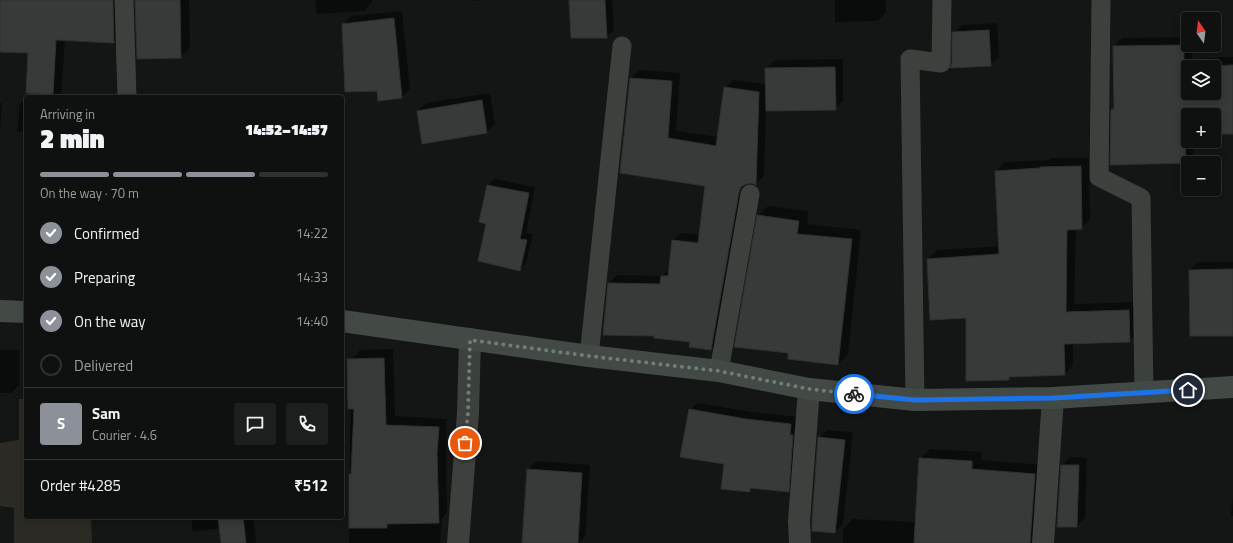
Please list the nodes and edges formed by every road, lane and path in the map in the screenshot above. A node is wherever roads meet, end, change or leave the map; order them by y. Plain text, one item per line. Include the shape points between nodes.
1 (124, 0) edge
2 (942, 0) edge
3 (1101, 0) edge
4 (622, 46) dead end
5 (128, 95) edge
6 (750, 194) dead end
7 (0, 311) edge
8 (24, 312) edge
9 (344, 321) edge
10 (470, 340) junction
11 (589, 356) junction
12 (719, 371) junction
13 (1233, 387) edge
14 (809, 389) junction
15 (1144, 393) junction
16 (1053, 398) junction
17 (915, 400) junction
18 (458, 543) edge
19 (800, 543) edge
20 (1043, 543) edge

1 - 5 lane
2 - 17 lane via 940,63 910,59
3 - 15 lane via 1098,177 1141,198
4 - 11 lane
6 - 12 lane
7 - 8 main road
9 - 10 main road
10 - 11 main road
10 - 18 street via 468,412
11 - 12 main road
12 - 14 main road
13 - 15 main road
14 - 17 main road
14 - 19 street
15 - 16 main road
16 - 17 main road
16 - 20 street

